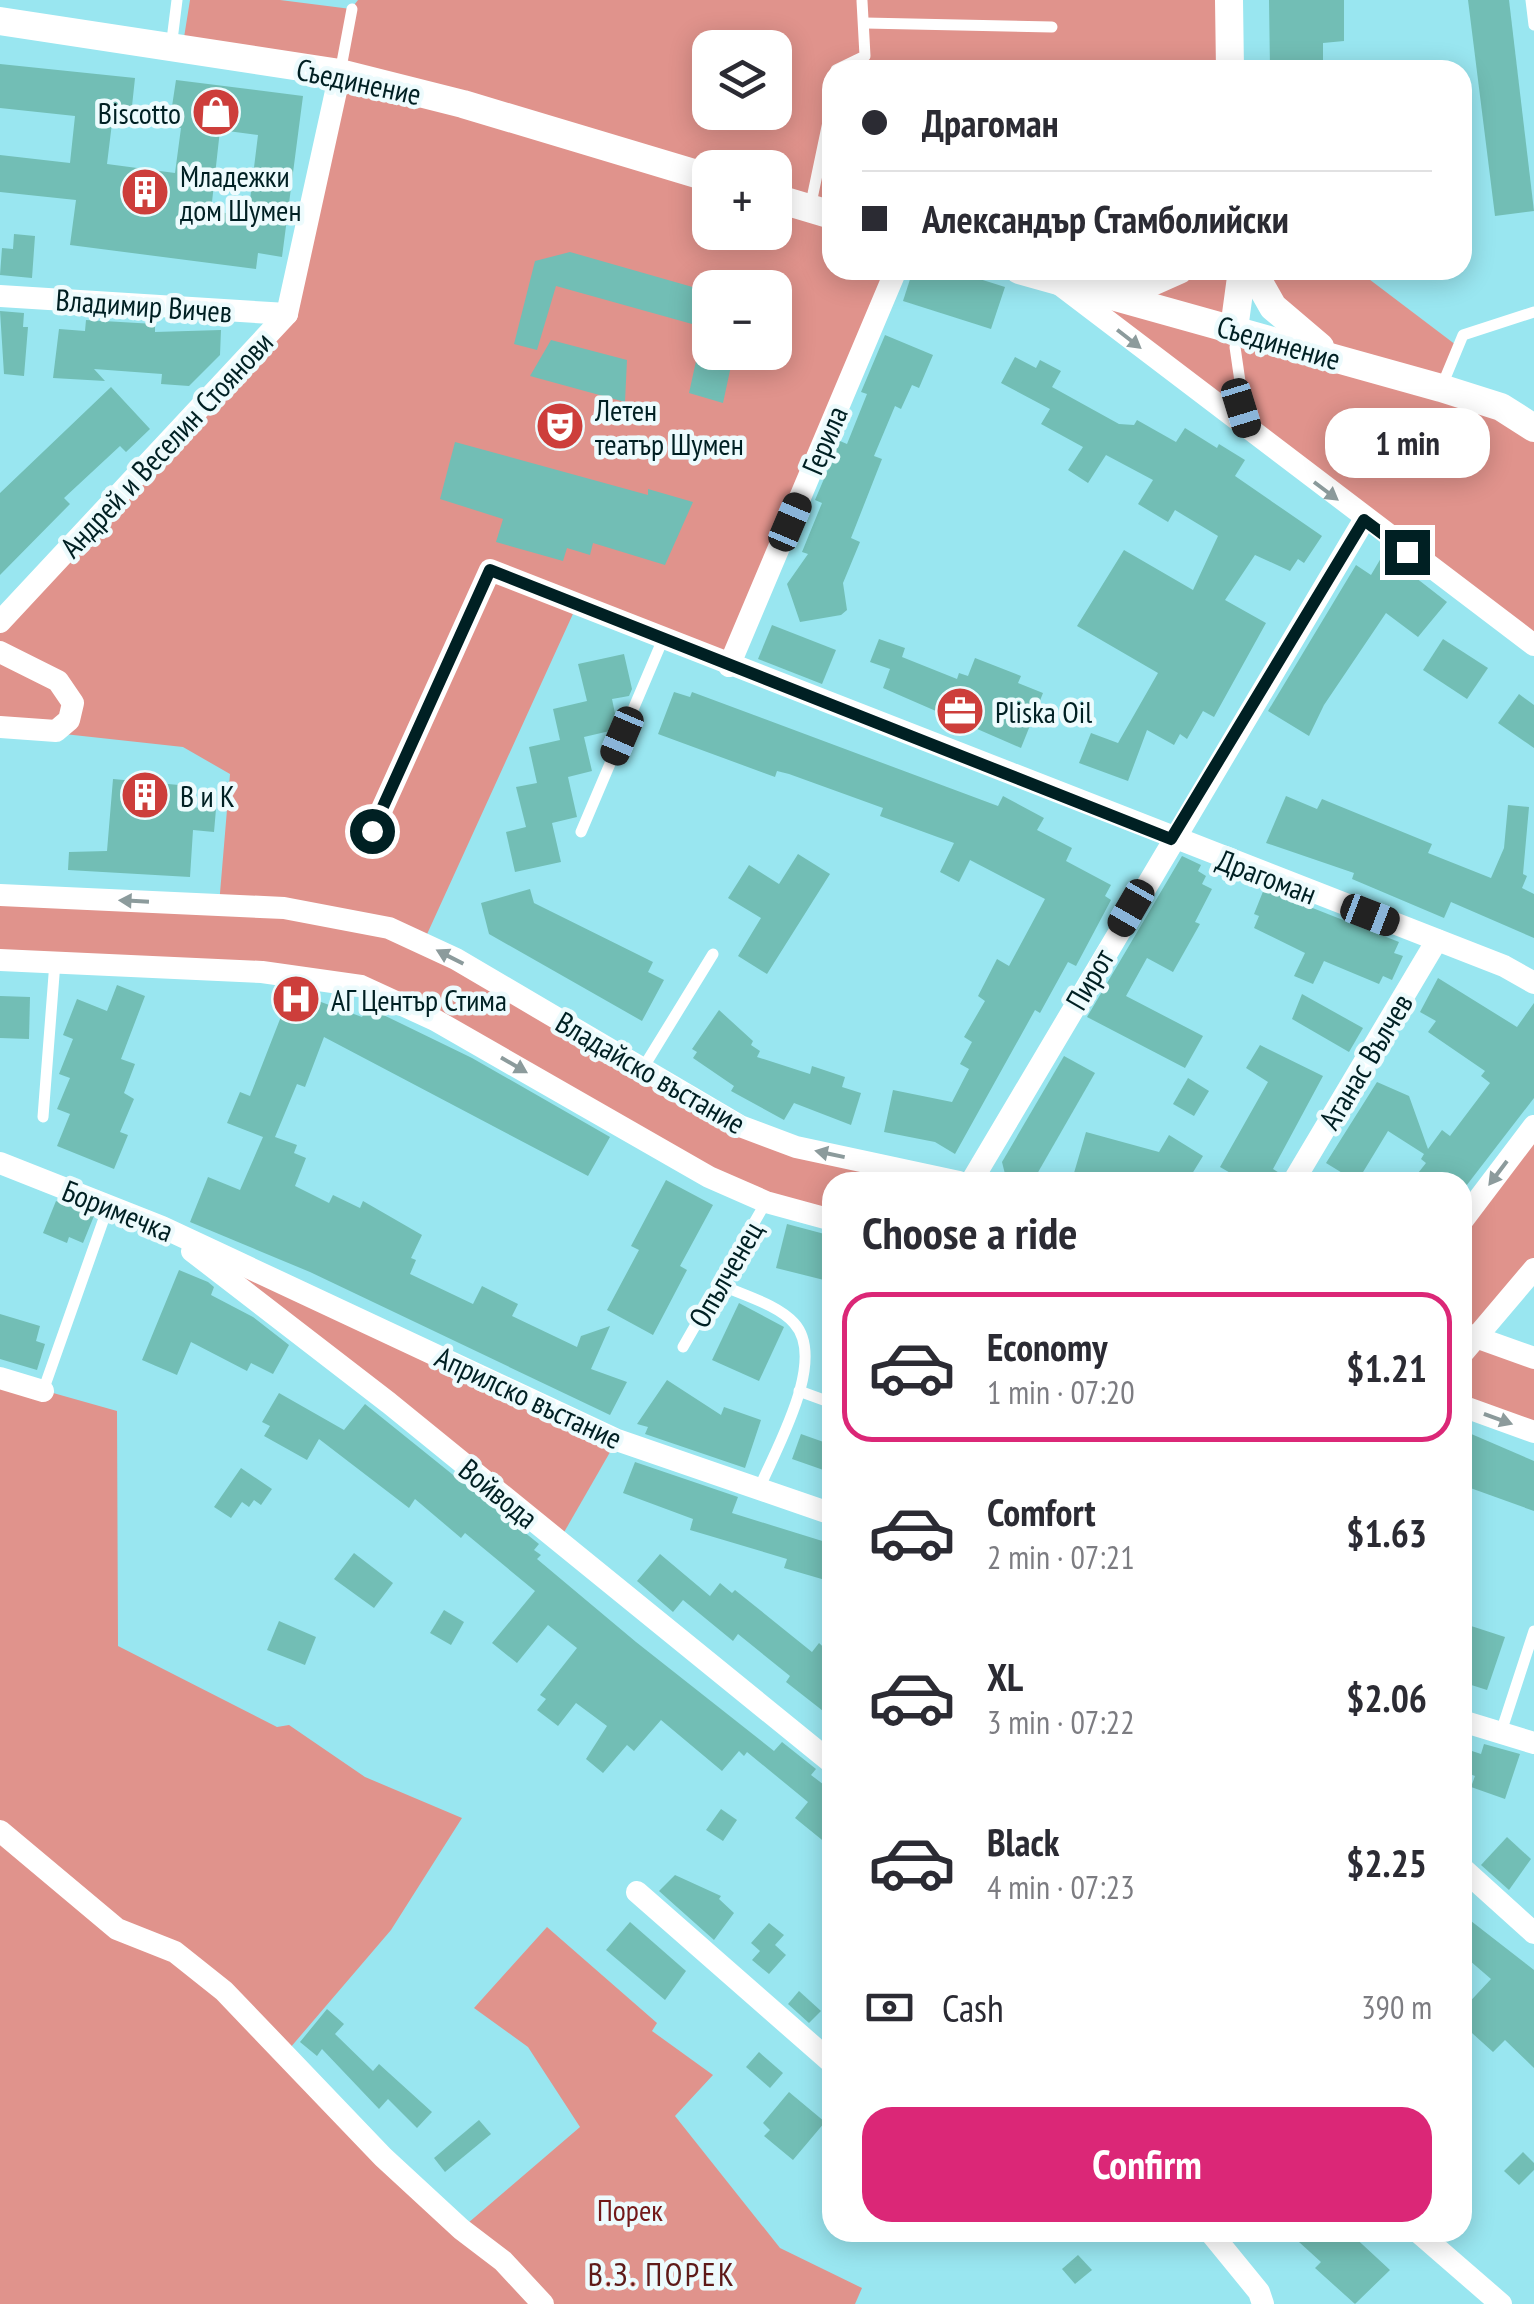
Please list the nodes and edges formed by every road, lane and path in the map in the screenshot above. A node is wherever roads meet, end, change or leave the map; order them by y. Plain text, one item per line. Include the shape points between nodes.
1 (177, 0) edge
2 (1229, 0) edge
3 (1531, 0) edge
4 (862, 1) edge
5 (352, 9) dead end
6 (0, 21) edge
7 (865, 23) junction
8 (1534, 25) edge
9 (1052, 26) dead end
10 (171, 48) junction
11 (857, 60) edge
12 (1230, 60) edge
13 (340, 73) junction
14 (692, 173) edge
15 (792, 203) edge
16 (821, 212) edge
17 (892, 280) edge
18 (1053, 280) edge
19 (1056, 280) edge
20 (1156, 280) edge
21 (1229, 280) edge
22 (1241, 280) edge
23 (1258, 280) edge
24 (1099, 292) junction
25 (0, 296) edge
26 (1534, 312) edge
27 (287, 314) junction
28 (1235, 338) junction
29 (1334, 356) junction
30 (1441, 388) junction
31 (1534, 428) edge
32 (1249, 432) junction
33 (1364, 520) junction
34 (0, 622) edge
35 (663, 640) junction
36 (1534, 645) edge
37 (0, 652) edge
38 (728, 666) junction
39 (0, 727) edge
40 (372, 831) dead end
41 (582, 832) dead end
42 (1171, 839) junction
43 (0, 895) edge
44 (1437, 940) junction
45 (713, 954) dead end
46 (0, 960) edge
47 (55, 962) junction
48 (1534, 983) edge
49 (644, 1068) junction
50 (43, 1117) dead end
51 (1534, 1126) edge
52 (0, 1163) edge
53 (912, 1172) edge
54 (976, 1172) edge
55 (1299, 1172) edge
56 (766, 1202) junction
57 (108, 1207) junction
58 (1472, 1208) edge
59 (822, 1217) edge
60 (162, 1227) junction
61 (234, 1260) joint
62 (1534, 1270) edge
63 (719, 1284) junction
64 (1472, 1337) edge
65 (1472, 1343) edge
66 (683, 1347) dead end
67 (1534, 1358) edge
68 (0, 1378) edge
69 (43, 1391) joint
70 (799, 1391) junction
71 (822, 1400) edge
72 (1472, 1410) edge
73 (1534, 1432) edge
74 (760, 1489) junction
75 (822, 1511) edge
76 (1534, 1631) edge
77 (1472, 1723) edge
78 (1501, 1732) junction
79 (1534, 1743) edge
80 (822, 1755) edge
81 (0, 1831) edge
82 (1472, 1877) edge
83 (637, 1892) dead end
84 (1534, 1933) edge
85 (822, 2054) edge
86 (1218, 2242) edge
87 (1430, 2242) edge
88 (543, 2304) edge
89 (1263, 2304) edge
90 (1501, 2304) edge

1 - 10 lane
2 - 12 street
3 - 8 lane
4 - 7 lane
5 - 13 lane
6 - 10 street, Съединение
7 - 9 lane
7 - 11 lane via 865,56
10 - 13 street, Съединение
13 - 14 street, Съединение
13 - 27 street, Андрей и Веселин Стоянови
15 - 16 street
17 - 38 street, Герила
18 -> 32 street
19 - 24 street, Съединение
20 - 24 street via 1134,290
21 - 28 street
22 - 28 street
23 - 29 street via 1273,307
24 - 28 street, Съединение
25 - 27 street, Владимир Вичев
26 - 30 lane via 1463,336
27 - 34 street, Андрей и Веселин Стоянови
28 - 29 street, Съединение
28 - 32 lane
29 - 30 street, Съединение
30 - 31 street, Съединение via 1502,407
32 -> 33 street
33 - 36 street
33 - 42 street, Пирот
35 - 38 street, Драгоман
35 - 40 street, Драгоман via 490,570
35 - 41 lane
37 - 39 street via 58,681 70,694 72,712 56,731
38 - 42 street, Драгоман
42 - 44 street, Драгоман
42 - 54 street, Пирот
49 -> 43 street, Владайско въстание via 456,960 356,918 284,908
44 - 48 street, Драгоман
44 - 55 street, Атанас Вълчев
45 - 49 lane
46 - 47 street, Владайско въстание
47 - 50 lane
47 -> 56 street, Владайско въстание via 262,972 361,986
53 -> 49 street, Владайско въстание via 796,1147 740,1126
51 -> 58 street
52 - 57 street, Боримечка
56 - 59 street, Владайско въстание
56 - 63 lane, Опълченец
57 - 60 street, Боримечка
57 - 69 lane
60 - 61 street, Боримечка
60 - 80 street, Войвода
61 - 74 street, Априлско въстание via 617,1440
62 - 64 street
63 - 66 lane, Опълченец
63 - 70 lane via 796,1324 807,1358
65 - 67 street
68 - 69 street
70 - 71 lane
70 - 74 lane
72 -> 73 street
74 - 75 street, Априлско въстание
76 - 78 lane
77 - 78 street
78 - 79 street
81 - 88 street via 117,1929 175,1952 224,1991 383,2157
82 - 84 street
83 - 85 street
86 - 89 street
87 - 90 street

